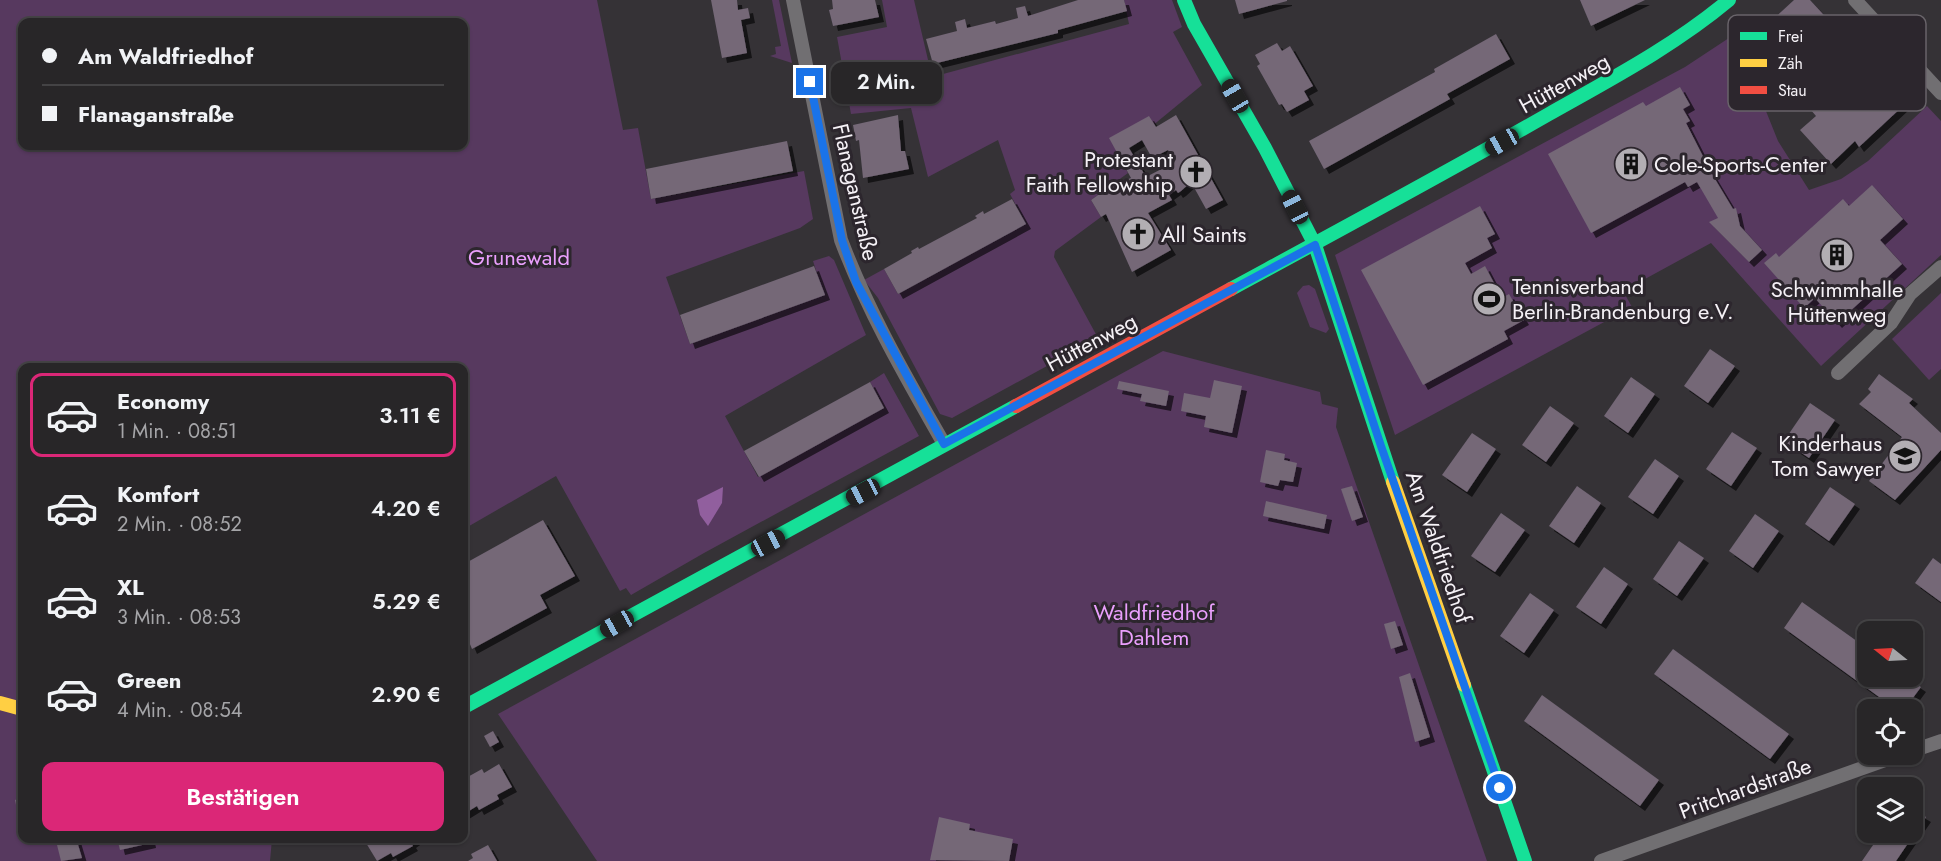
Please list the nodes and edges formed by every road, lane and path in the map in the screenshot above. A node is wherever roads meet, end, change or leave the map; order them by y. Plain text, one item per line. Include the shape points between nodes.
1 (793, 0) edge
2 (1184, 0) edge
3 (1729, 0) edge
4 (1855, 0) edge
5 (1869, 15) edge
6 (1926, 77) edge
7 (1941, 93) edge
8 (1315, 245) junction
9 (1941, 267) edge
10 (1838, 374) dead end
11 (944, 444) junction
12 (0, 703) edge
13 (468, 705) edge
14 (18, 708) edge
15 (1941, 741) edge
16 (1923, 747) edge
17 (1871, 765) edge
18 (1525, 861) edge
19 (1601, 861) edge

1 - 11 street, Flanaganstraße via 849,262 891,351
2 - 8 main road, Am Waldfriedhof
3 - 8 main road, Hüttenweg via 1697,27 1634,67
4 - 5 street
6 - 7 street
8 - 11 main road, Hüttenweg
8 - 18 main road, Am Waldfriedhof
9 - 10 street via 1910,294 1892,323
11 - 13 main road, Hüttenweg via 882,482
12 - 14 main road
15 - 16 street
17 - 19 street, Pritchardstraße

